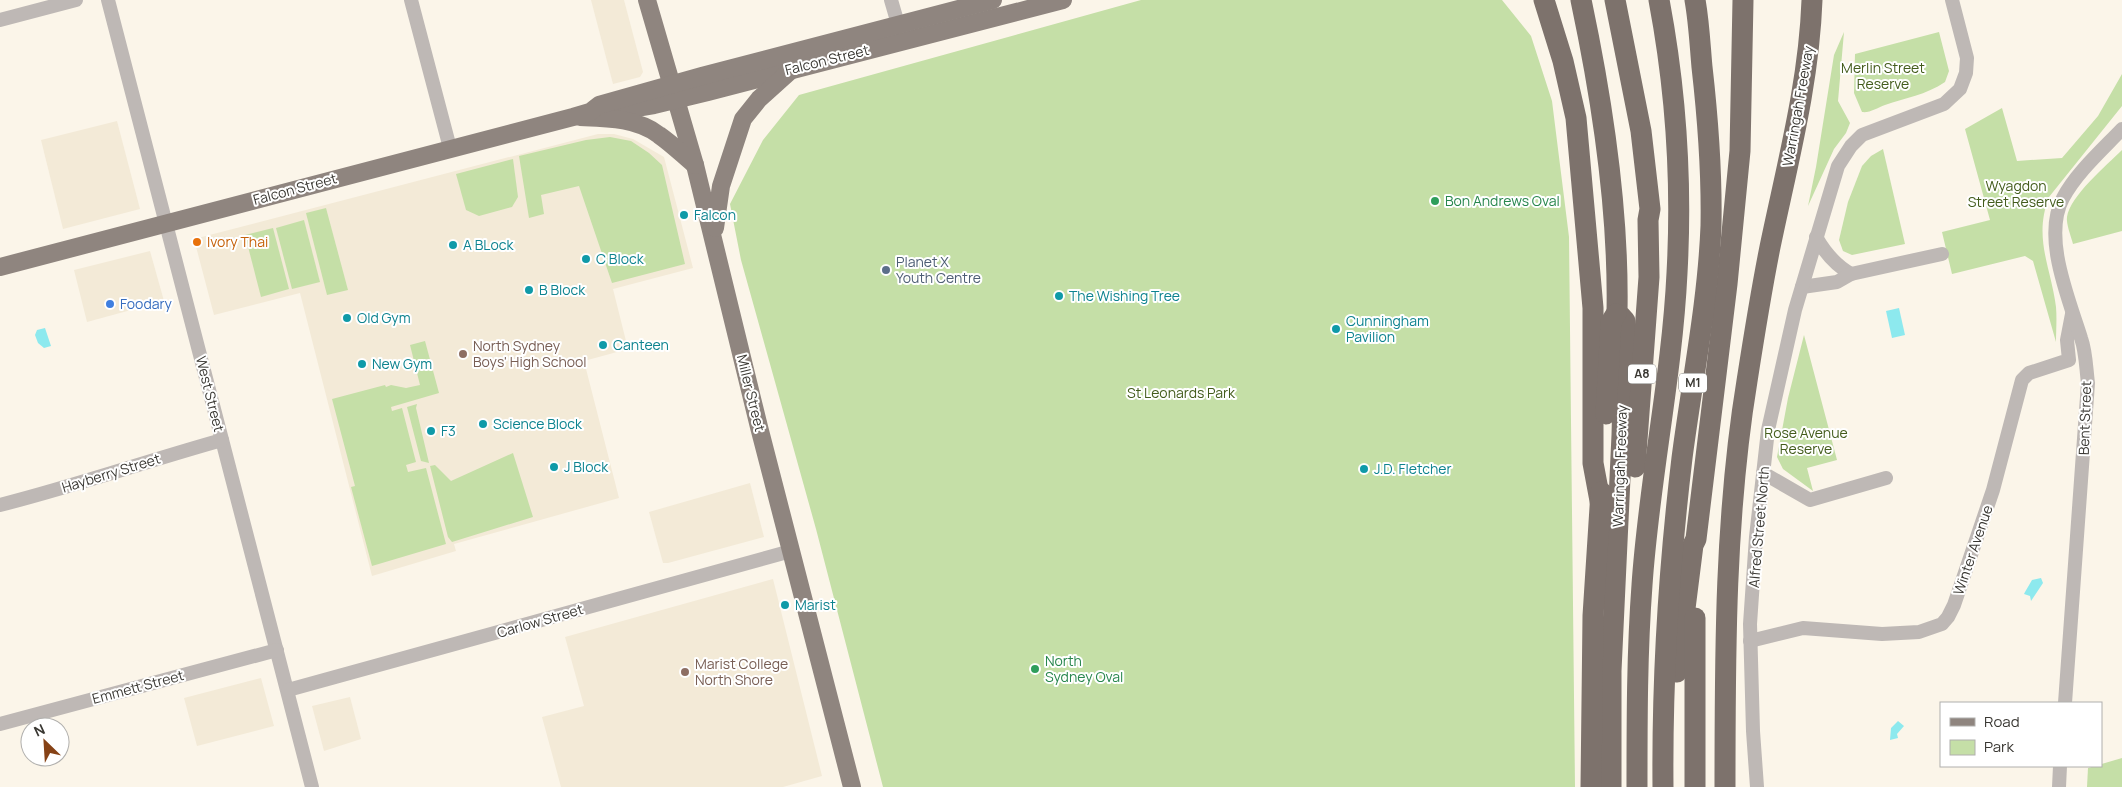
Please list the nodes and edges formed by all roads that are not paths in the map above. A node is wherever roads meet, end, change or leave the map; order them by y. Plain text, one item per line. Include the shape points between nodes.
1 (76, 0) edge
2 (108, 0) edge
3 (411, 0) edge
4 (647, 0) edge
5 (891, 0) edge
6 (993, 0) edge
7 (1063, 0) edge
8 (1544, 0) edge
9 (1581, 0) edge
10 (1615, 0) edge
11 (1659, 0) edge
12 (1670, 0) edge
13 (1695, 0) edge
14 (1743, 0) edge
15 (1812, 0) edge
16 (1952, 0) edge
17 (0, 20) edge
18 (898, 24) junction
19 (793, 68) junction
20 (675, 92) junction
21 (582, 114) junction
22 (2122, 129) edge
23 (450, 148) junction
24 (695, 165) junction
25 (1650, 210) junction
26 (166, 223) junction
27 (1816, 237) junction
28 (714, 243) junction
29 (1942, 254) dead end
30 (0, 267) edge
31 (1851, 274) junction
32 (1802, 287) junction
33 (1617, 312) junction
34 (2072, 314) junction
35 (222, 440) junction
36 (1763, 473) junction
37 (1886, 478) dead end
38 (0, 505) edge
39 (1600, 506) junction
40 (1650, 506) junction
41 (1696, 538) junction
42 (1617, 548) junction
43 (791, 551) junction
44 (1750, 641) junction
45 (277, 650) junction
46 (288, 690) junction
47 (1663, 694) junction
48 (2065, 702) edge
49 (0, 724) edge
50 (2060, 767) edge
51 (312, 787) edge
52 (852, 787) edge
53 (1591, 787) edge
54 (1611, 787) edge
55 (1637, 787) edge
56 (1650, 787) edge
57 (1663, 787) edge
58 (1695, 787) edge
59 (1725, 787) edge
60 (1758, 787) edge
61 (2059, 787) edge

1 - 17 street
2 - 26 street, West Street
3 - 23 street
4 - 20 main road, Miller Street
5 - 18 street
6 - 18 main road, Falcon Street
7 - 19 main road, Falcon Street
8 - 39 highway via 1576,118 1593,308 1593,463
9 - 33 highway, Warringah Freeway via 1603,126 1615,230
10 - 25 highway, A8 via 1641,131
11 - 40 highway, M1 via 1677,150 1677,273
12 - 56 highway via 1684,103 1690,210 1687,286 1665,463 1656,576 1650,684
13 - 47 highway, M1 via 1708,120 1711,227 1706,288 1682,459
14 - 41 highway via 1740,160
15 - 59 highway, Warringah Freeway via 1802,96 1770,248 1746,384 1735,474 1727,568
16 - 27 street, Alfred Street North via 1967,58 1960,89 1944,104 1862,135 1851,146 1838,166
18 - 20 main road, Falcon Street
19 - 20 main road, Falcon Street
19 - 28 main road via 759,99 743,119 721,186
20 - 21 main road, Falcon Street via 599,106
20 - 24 main road, Miller Street
21 - 23 main road, Falcon Street
21 - 24 main road via 619,120 658,133
22 - 34 street, Bent Street via 2076,179 2059,206 2056,240
23 - 26 main road, Falcon Street
24 - 28 main road, Miller Street
25 - 40 highway via 1655,219 1658,260 1657,341 1646,489
25 - 42 highway, A8 via 1649,277 1629,539
26 - 30 main road, Falcon Street
26 - 35 street, West Street
27 - 31 street via 1829,257
27 - 32 street, Alfred Street North
28 - 43 main road, Miller Street
29 - 31 street
31 - 32 street via 1836,282
32 - 36 street, Alfred Street North via 1768,430
33 - 39 highway via 1611,322
33 - 42 highway, Warringah Freeway via 1625,321
34 - 44 street, Winter Avenue via 2067,340 2069,360 2030,373 2022,380 1993,490 1954,605 1945,621 1934,628 1909,634 1803,628
34 - 48 street, Bent Street via 2083,344 2088,394
35 - 38 street, Hayberry Street
35 - 45 street, West Street
36 - 37 street via 1810,500
36 - 44 street, Alfred Street North
39 - 53 highway via 1593,616
40 - 55 highway, M1 via 1638,668
41 - 47 highway via 1675,686
41 - 58 highway via 1700,545 1696,598
42 - 54 highway, Warringah Freeway via 1611,681
43 - 46 street, Carlow Street
43 - 52 main road, Miller Street
44 - 60 street, Alfred Street North
45 - 46 street, West Street
45 - 49 street, Emmett Street
46 - 51 street, West Street
47 - 57 highway, M1
50 - 61 street

